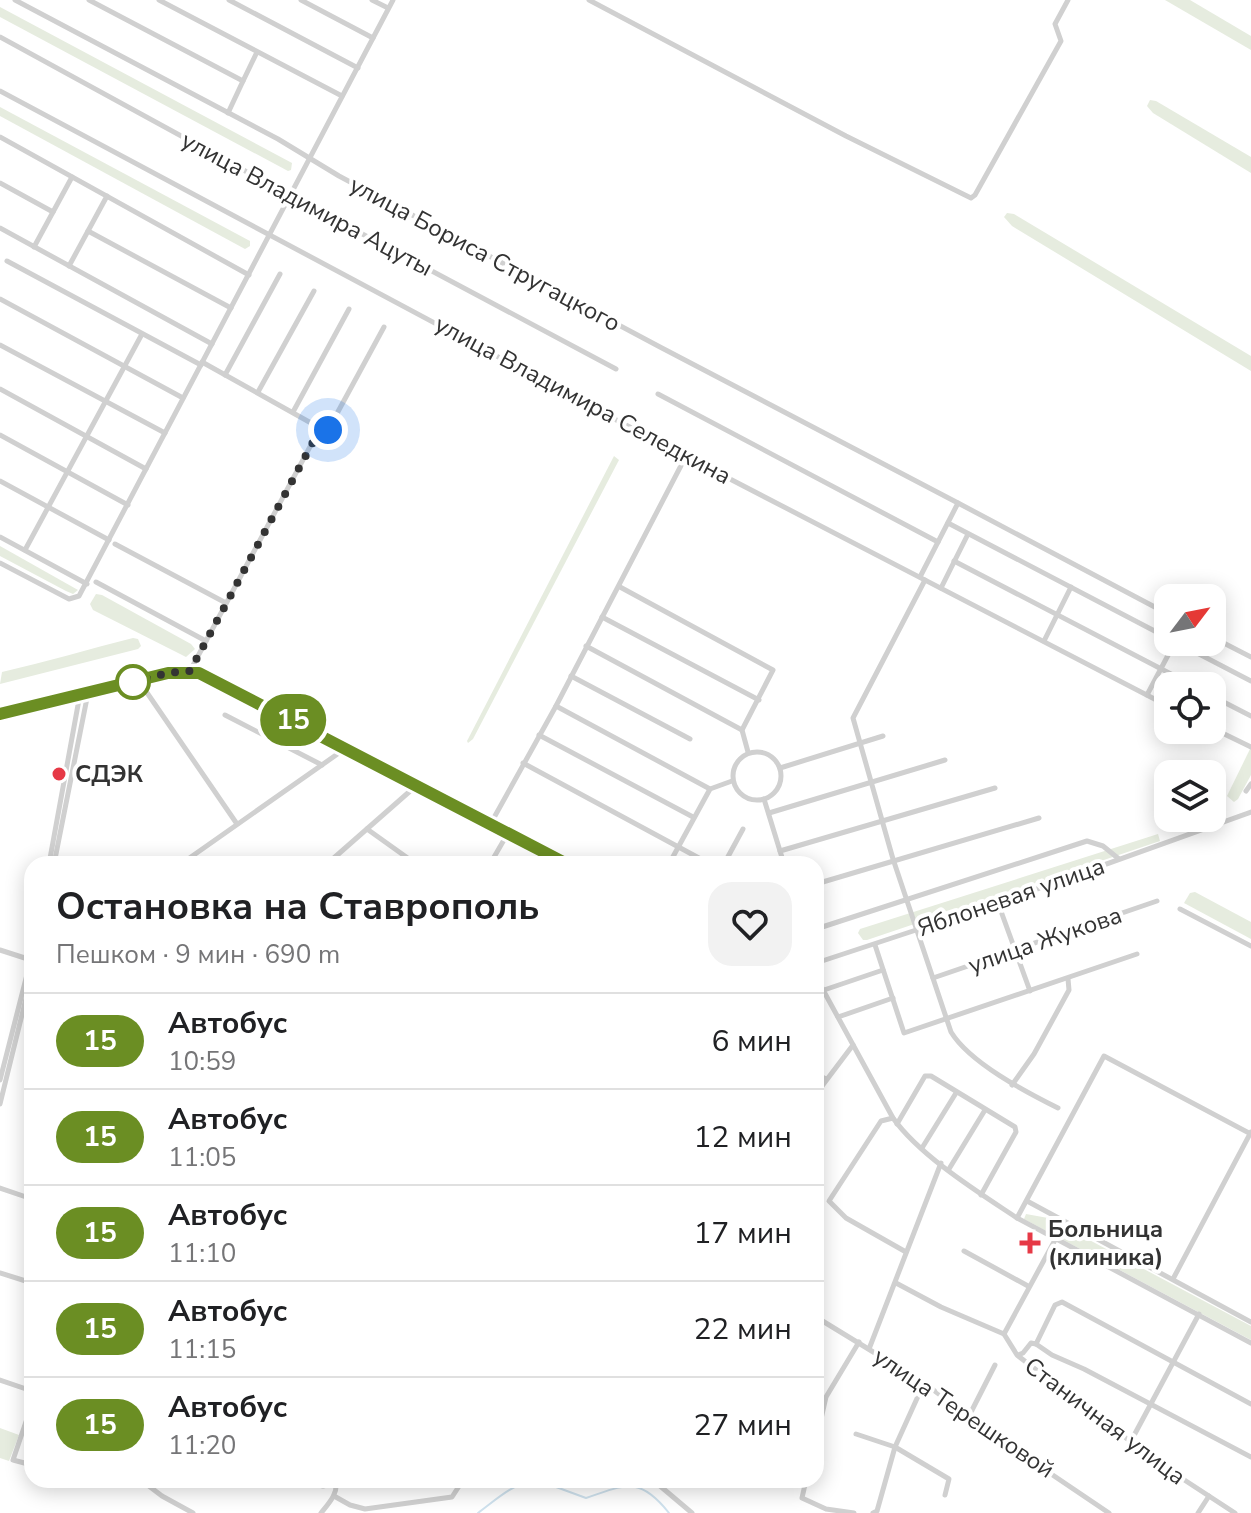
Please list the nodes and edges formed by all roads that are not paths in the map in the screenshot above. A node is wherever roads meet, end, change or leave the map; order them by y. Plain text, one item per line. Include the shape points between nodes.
1 (15, 0) edge
2 (89, 0) edge
3 (159, 0) edge
4 (229, 0) edge
5 (301, 0) edge
6 (372, 0) edge
7 (393, 0) edge
8 (589, 0) edge
9 (1068, 0) edge
10 (388, 8) junction
11 (0, 37) edge
12 (373, 38) junction
13 (257, 52) junction
14 (358, 68) junction
15 (243, 81) junction
16 (0, 91) edge
17 (342, 96) junction
18 (228, 113) junction
19 (0, 137) edge
20 (311, 158) junction
21 (72, 177) junction
22 (0, 183) edge
23 (107, 196) junction
24 (291, 196) junction
25 (53, 212) junction
26 (0, 228) edge
27 (88, 231) junction
28 (270, 234) junction
29 (34, 247) junction
30 (7, 261) dead end
31 (69, 266) junction
32 (280, 274) dead end
33 (249, 275) junction
34 (314, 291) dead end
35 (0, 299) edge
36 (231, 308) junction
37 (349, 309) dead end
38 (384, 327) dead end
39 (142, 334) junction
40 (212, 344) junction
41 (0, 345) edge
42 (201, 364) junction
43 (123, 366) junction
44 (616, 369) dead end
45 (225, 375) junction
46 (0, 389) edge
47 (258, 392) junction
48 (658, 394) dead end
49 (183, 398) junction
50 (105, 401) junction
51 (293, 412) junction
52 (318, 425) junction
53 (165, 434) junction
54 (0, 435) edge
55 (86, 436) junction
56 (686, 456) junction
57 (146, 469) junction
58 (67, 472) junction
59 (0, 481) edge
60 (958, 503) junction
61 (128, 505) junction
62 (47, 507) junction
63 (948, 523) junction
64 (968, 534) junction
65 (0, 537) edge
66 (112, 542) junction
67 (938, 542) junction
68 (25, 550) junction
69 (954, 561) junction
70 (0, 563) edge
71 (922, 578) junction
72 (96, 582) dead end
73 (87, 584) junction
74 (620, 587) junction
75 (1071, 587) junction
76 (941, 588) junction
77 (226, 603) junction
78 (1154, 607) edge
79 (1057, 615) junction
80 (602, 617) junction
81 (1154, 631) edge
82 (206, 641) junction
83 (1044, 641) junction
84 (1226, 644) edge
85 (586, 646) junction
86 (1167, 656) edge
87 (1202, 656) edge
88 (1251, 657) edge
89 (1160, 669) junction
90 (190, 671) junction
91 (1166, 672) edge
92 (571, 676) junction
93 (138, 681) junction
94 (1251, 681) edge
95 (84, 694) junction
96 (1147, 695) junction
97 (1154, 699) edge
98 (759, 700) junction
99 (1226, 703) edge
100 (556, 706) junction
101 (0, 714) edge
102 (225, 715) dead end
103 (1251, 716) edge
104 (742, 730) junction
105 (539, 735) junction
106 (1226, 735) edge
107 (883, 736) dead end
108 (690, 739) dead end
109 (859, 745) junction
110 (346, 748) junction
111 (1251, 748) edge
112 (748, 752) junction
113 (945, 760) dead end
114 (523, 763) junction
115 (322, 765) junction
116 (780, 768) junction
117 (732, 781) junction
118 (870, 784) junction
119 (1251, 784) edge
120 (417, 785) junction
121 (995, 788) dead end
122 (710, 789) junction
123 (1246, 791) dead end
124 (764, 799) junction
125 (1251, 812) edge
126 (769, 813) junction
127 (693, 817) junction
128 (1039, 818) dead end
129 (882, 822) junction
130 (491, 823) junction
131 (237, 825) junction
132 (367, 829) junction
133 (743, 829) dead end
134 (508, 833) junction
135 (678, 847) junction
136 (780, 851) junction
137 (54, 856) edge
138 (192, 856) edge
139 (339, 856) edge
140 (405, 856) edge
141 (495, 856) edge
142 (552, 856) edge
143 (673, 856) edge
144 (695, 856) edge
145 (728, 856) edge
146 (782, 856) edge
147 (893, 859) junction
148 (1119, 859) junction
149 (824, 881) edge
150 (908, 901) junction
151 (1157, 901) dead end
152 (998, 903) junction
153 (1180, 909) dead end
154 (824, 927) edge
155 (918, 930) junction
156 (875, 945) junction
157 (1251, 946) edge
158 (0, 950) edge
159 (1015, 950) junction
160 (1137, 954) dead end
161 (24, 956) edge
162 (824, 961) edge
163 (883, 970) junction
164 (933, 978) junction
165 (1068, 979) junction
166 (24, 986) edge
167 (824, 990) edge
168 (1030, 991) junction
169 (824, 992) edge
170 (893, 998) junction
171 (24, 1006) edge
172 (838, 1017) junction
173 (946, 1019) junction
174 (853, 1045) junction
175 (826, 1079) joint
176 (0, 1080) edge
177 (824, 1082) edge
178 (1012, 1085) junction
179 (956, 1093) junction
180 (0, 1104) edge
181 (1058, 1108) dead end
182 (985, 1110) junction
183 (895, 1121) junction
184 (1251, 1133) edge
185 (922, 1148) junction
186 (941, 1163) junction
187 (949, 1169) junction
188 (0, 1188) edge
189 (981, 1195) junction
190 (24, 1196) edge
191 (1026, 1201) junction
192 (1017, 1218) junction
193 (1055, 1240) junction
194 (964, 1251) dead end
195 (906, 1252) junction
196 (0, 1273) edge
197 (1173, 1279) junction
198 (24, 1280) edge
199 (896, 1283) junction
200 (1028, 1286) junction
201 (1199, 1314) junction
202 (824, 1322) edge
203 (1251, 1322) edge
204 (1004, 1334) junction
205 (859, 1342) junction
206 (1251, 1343) edge
207 (1036, 1344) junction
208 (869, 1349) junction
209 (1017, 1355) junction
210 (1172, 1360) junction
211 (995, 1365) dead end
212 (0, 1380) edge
213 (924, 1383) junction
214 (24, 1388) edge
215 (826, 1397) joint
216 (1150, 1404) junction
217 (1251, 1404) edge
218 (824, 1406) edge
219 (969, 1416) junction
220 (24, 1428) edge
221 (856, 1434) dead end
222 (1131, 1441) junction
223 (895, 1447) junction
224 (1251, 1457) edge
225 (24, 1463) edge
226 (152, 1488) edge
227 (335, 1488) edge
228 (458, 1488) edge
229 (662, 1488) edge
230 (804, 1488) edge
231 (945, 1495) dead end
232 (334, 1496) junction
233 (1209, 1496) junction
234 (826, 1511) edge
235 (193, 1513) edge
236 (321, 1513) edge
237 (692, 1513) edge
238 (854, 1513) edge
239 (873, 1513) edge
240 (1109, 1513) edge
241 (1198, 1513) edge
242 (1235, 1513) edge

1 - 18 street, улица Бориса Стругацкого
2 - 15 street
3 - 13 street
4 - 14 street
5 - 12 street
6 - 10 street
7 - 10 street
8 - 9 street via 971,198 1061,41 1055,24
10 - 12 street
11 - 24 street, улица Владимира Ацуты
12 - 14 street
13 - 15 street
13 - 17 street
14 - 17 street
15 - 18 street
16 - 28 street, улица Владимира Селедкина
17 - 20 street
18 - 20 street, улица Бориса Стругацкого
19 - 21 street
20 - 24 street
20 - 60 street, улица Бориса Стругацкого
21 - 23 street
21 - 25 street
22 - 25 street
23 - 27 street
23 - 33 street
24 - 28 street
24 - 44 street, улица Владимира Ацуты
25 - 29 street
26 - 29 street
27 - 31 street
27 - 36 street
28 - 33 street
28 - 56 street, улица Владимира Селедкина
29 - 31 street
30 - 39 street
31 - 40 street
32 - 45 street
33 - 36 street
34 - 47 street
35 - 43 street
36 - 40 street
37 - 51 street
38 - 52 street via 330,429
39 - 42 street
39 - 43 street
40 - 42 street
41 - 50 street
42 - 45 street
42 - 49 street
43 - 49 street
43 - 50 street
45 - 47 street
46 - 55 street
47 - 51 street
48 - 67 street
49 - 53 street
50 - 53 street
50 - 55 street
51 - 52 street
52 - 77 street
53 - 57 street
54 - 58 street
55 - 57 street
55 - 58 street
56 - 71 street, улица Владимира Селедкина
56 - 74 street
57 - 61 street
58 - 61 street
58 - 62 street
59 - 62 street
60 - 63 street
60 - 78 street, улица Бориса Стругацкого
61 - 66 street
62 - 66 street
62 - 68 street
63 - 64 street
63 - 67 street
64 - 69 street
64 - 75 street
65 - 68 street
66 - 73 street
66 - 77 street
67 - 71 street
68 - 73 street
69 - 76 street
69 - 79 street
70 - 73 street via 69,599 79,596
71 - 76 street, улица Владимира Селедкина
71 - 109 street via 853,718
72 - 82 street
74 - 80 street
74 - 98 street via 773,670
75 - 79 street
75 - 81 street
76 - 83 street, улица Владимира Селедкина
77 - 82 street
79 - 83 street
79 - 89 street
80 - 85 street
80 - 98 street
82 - 90 street
83 - 96 street, улица Владимира Селедкина
84 - 88 street
85 - 92 street
85 - 104 street
86 - 89 street
87 - 94 street
89 - 91 street
89 - 96 street
90 - 93 street
90 - 110 street
92 - 100 street
92 - 108 street
93 - 95 street
93 - 131 street
95 - 101 street
95 - 137 street
96 - 97 street, улица Владимира Селедкина
98 - 104 street
99 - 103 street
100 - 105 street
100 - 122 street
102 - 115 street
104 - 112 street
105 - 114 street
105 - 127 street
106 - 111 street
107 - 109 street
109 - 116 street
109 - 118 street
110 - 115 street
110 - 120 street
112 - 116 street via 766,753
112 - 117 street via 739,759
113 - 118 street
114 - 130 street
114 - 135 street
115 - 131 street
116 - 124 street via 778,789
117 - 122 street
117 - 124 street via 744,796
118 - 126 street
118 - 129 street
119 - 123 street
120 - 130 street
120 - 132 street
121 - 129 street
122 - 127 street
124 - 126 street
125 - 148 street, Яблоневая улица
126 - 136 street
127 - 135 street
128 - 147 street
129 - 136 street
129 - 147 street
130 - 134 street
131 - 138 street
132 - 139 street
132 - 140 street
133 - 145 street
134 - 141 street
134 - 142 street
135 - 143 street
135 - 144 street
136 - 146 street
147 - 149 street
147 - 150 street
148 - 150 street via 1087,841
148 - 152 street, Яблоневая улица
150 - 154 street
150 - 155 street
151 - 159 street, улица Жукова
152 - 155 street, Яблоневая улица
152 - 159 street
153 - 157 street
155 - 156 street, Яблоневая улица
155 - 164 street
156 - 162 street, Яблоневая улица
156 - 163 street
158 - 161 street
159 - 164 street, улица Жукова
159 - 168 street
160 - 165 street
163 - 167 street
163 - 170 street
164 - 173 street
165 - 168 street
165 - 178 street via 1069,990
166 - 176 street
168 - 173 street
169 - 172 street
170 - 172 street
170 - 173 street via 904,1033
171 - 180 street
172 - 174 street
173 - 178 street via 959,1043
174 - 175 street
174 - 183 street
175 - 177 street
178 - 181 street
179 - 182 street
179 - 183 street via 925,1076
179 - 185 street
182 - 187 street
182 - 189 street via 1016,1132
183 - 185 street
183 - 195 street via 881,1121 829,1201 846,1218
184 - 191 street via 1104,1056
184 - 197 street
185 - 186 street
186 - 187 street
186 - 195 street
187 - 189 street
188 - 190 street
189 - 192 street
191 - 192 street
191 - 197 street
192 - 193 street
193 - 200 street
193 - 201 street
194 - 200 street
195 - 199 street
196 - 198 street
197 - 203 street
199 - 204 street
199 - 208 street
200 - 204 street
201 - 206 street
201 - 210 street
202 - 205 street, улица Терешковой
204 - 209 street, Станичная улица
205 - 208 street, улица Терешковой
205 - 215 street
207 - 209 street
207 - 210 street via 1055,1305 1062,1302
207 - 216 street
208 - 213 street, улица Терешковой
209 - 222 street, Станичная улица
210 - 216 street
210 - 217 street
211 - 219 street
212 - 214 street
213 - 219 street, улица Терешковой
213 - 223 street
215 - 218 street
216 - 222 street
216 - 224 street
219 - 240 street, улица Терешковой
220 - 225 street via 13,1460
221 - 223 street
222 - 233 street, Станичная улица
223 - 231 street via 949,1479
223 - 239 street
226 - 235 street
227 - 232 street
228 - 232 street via 452,1497 365,1509
229 - 237 street
230 - 234 street via 802,1498
232 - 236 street
233 - 241 street
233 - 242 street, Станичная улица
234 - 238 street

